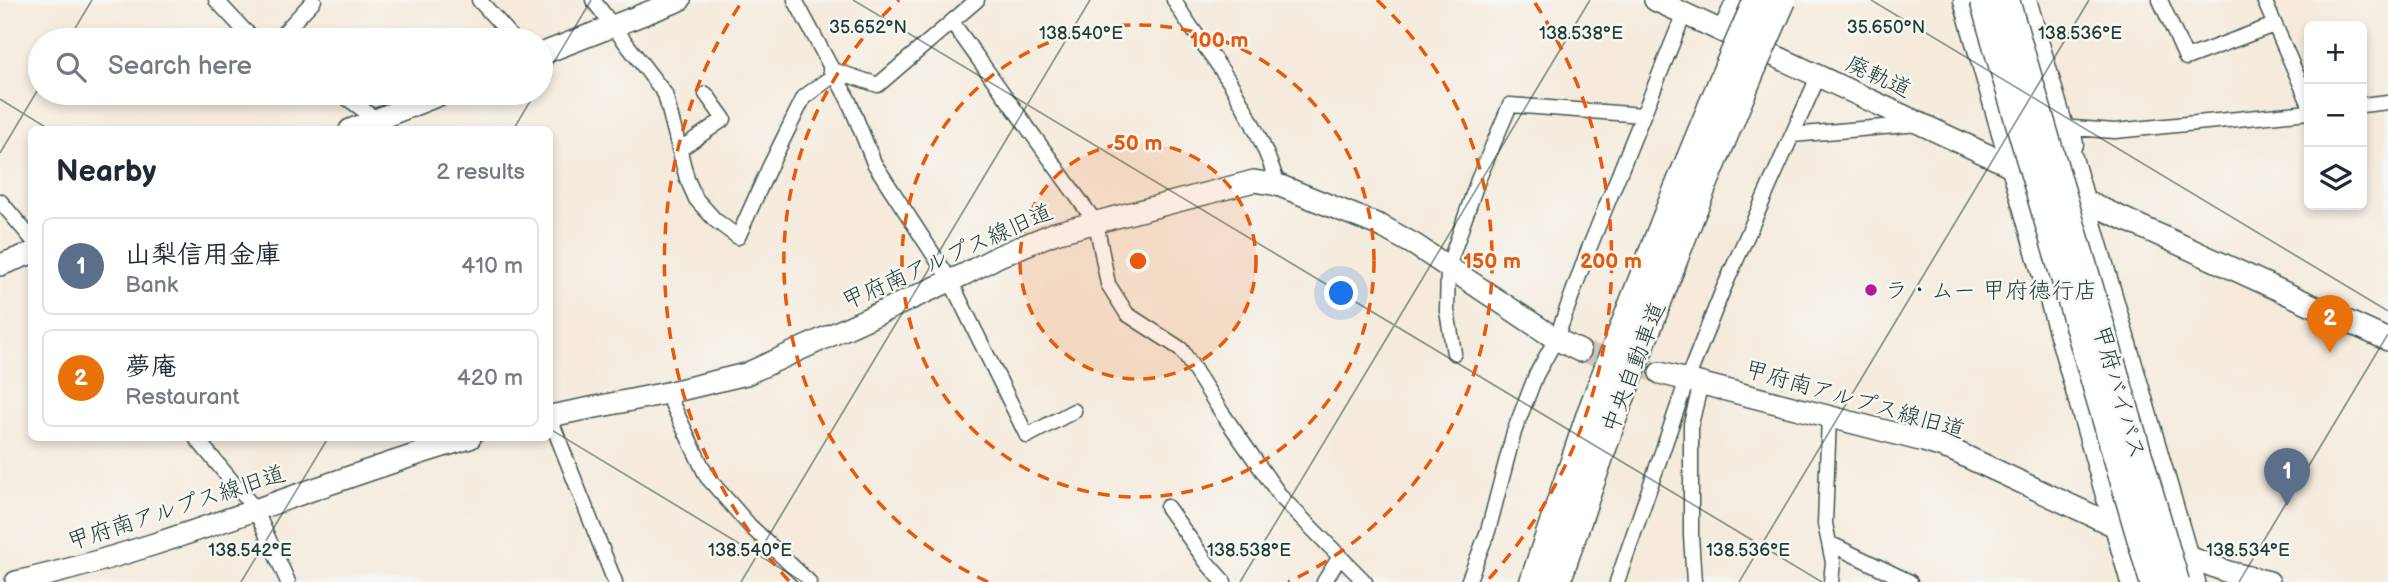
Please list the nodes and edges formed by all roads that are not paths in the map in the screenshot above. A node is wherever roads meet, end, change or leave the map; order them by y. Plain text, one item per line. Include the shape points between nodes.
1 (216, 0) edge
2 (314, 0) edge
3 (480, 0) edge
4 (593, 0) edge
5 (680, 0) edge
6 (795, 0) edge
7 (977, 0) edge
8 (1175, 0) edge
9 (1655, 0) edge
10 (1734, 0) edge
11 (1757, 0) edge
12 (1783, 0) edge
13 (1967, 0) edge
14 (1983, 0) edge
15 (2006, 0) edge
16 (2023, 0) edge
17 (2160, 0) edge
18 (2264, 0) edge
19 (1685, 15) junction
20 (952, 22) junction
21 (613, 25) junction
22 (2274, 25) junction
23 (242, 28) edge
24 (288, 28) edge
25 (504, 28) edge
26 (1720, 30) junction
27 (553, 49) edge
28 (1739, 71) junction
29 (832, 72) junction
30 (1818, 77) junction
31 (2304, 92) edge
32 (706, 94) dead end
33 (2388, 102) edge
34 (2367, 104) edge
35 (355, 105) edge
36 (419, 105) edge
37 (2304, 112) edge
38 (1643, 115) junction
39 (380, 124) edge
40 (1920, 124) junction
41 (1792, 135) junction
42 (679, 150) junction
43 (2013, 167) junction
44 (1279, 185) junction
45 (0, 201) edge
46 (2085, 201) junction
47 (1096, 223) junction
48 (28, 234) edge
49 (28, 254) edge
50 (0, 265) edge
51 (1448, 267) junction
52 (950, 280) junction
53 (1556, 339) junction
54 (2388, 340) edge
55 (1580, 351) tunnel mouth
56 (1454, 353) dead end
57 (1660, 373) tunnel mouth
58 (1694, 381) junction
59 (667, 393) junction
60 (1074, 411) dead end
61 (553, 416) edge
62 (1829, 416) junction
63 (553, 425) edge
64 (198, 441) edge
65 (461, 441) edge
66 (1167, 507) dead end
67 (255, 509) junction
68 (2119, 529) junction
69 (1829, 543) junction
70 (2185, 555) junction
71 (1339, 558) junction
72 (16, 582) edge
73 (288, 582) edge
74 (615, 582) edge
75 (809, 582) edge
76 (1224, 582) edge
77 (1324, 582) edge
78 (1365, 582) edge
79 (1468, 582) edge
80 (1533, 582) edge
81 (1557, 582) edge
82 (1617, 582) edge
83 (1694, 582) edge
84 (1831, 582) edge
85 (1910, 582) edge
86 (2134, 582) edge
87 (2153, 582) edge
88 (2176, 582) edge
89 (2192, 582) edge
90 (2269, 582) edge

1 - 23 street
2 - 24 street
3 - 25 street
4 - 21 street
5 - 21 street
6 - 29 street
7 - 20 street
8 - 44 street via 1231,85
9 - 19 street, 廃軌道
10 - 26 street
11 - 28 highway, 中央自動車道, bridge
12 - 28 highway, 中央自動車道, bridge
13 - 43 highway
14 - 87 highway, 甲府バイパス, bridge
15 - 88 highway, 甲府バイパス, bridge
16 - 46 highway
17 - 22 street via 2186,58
18 - 22 street
19 - 26 street, 廃軌道
19 - 38 street
20 - 29 street via 878,85
20 - 47 street
21 - 27 street
21 - 42 street via 664,94
22 - 31 street
26 - 30 street, 廃軌道
28 - 80 highway, 中央自動車道 via 1669,209 1596,398
28 - 81 highway, 中央自動車道
29 - 42 street via 804,97 738,237 696,199
29 - 52 street via 874,163
30 - 40 street, 廃軌道
30 - 41 street
32 - 42 street via 724,119
33 - 34 street
35 - 39 street
36 - 39 street
37 - 46 street via 2115,131 2073,128
38 - 51 street via 1510,105
38 - 53 street
40 - 41 street
40 - 43 street, 廃軌道
41 - 58 street via 1722,292
43 - 46 street, 廃軌道
43 - 68 highway
44 - 47 street, 甲府南アルプス線旧道 via 1254,181
44 - 51 street, 甲府南アルプス線旧道 via 1381,226
45 - 48 street
46 - 54 street, 廃軌道
46 - 70 highway
47 - 52 street, 甲府南アルプス線旧道 via 1055,233
47 - 71 street via 1108,284 1127,314 1181,349 1282,497
49 - 50 street
51 - 53 street, 甲府南アルプス線旧道
51 - 56 street via 1447,312
52 - 59 street, 甲府南アルプス線旧道 via 746,374
52 - 60 street via 1027,436
53 - 55 street, 甲府南アルプス線旧道
53 - 79 street via 1514,432 1488,531
57 - 58 street, 甲府南アルプス線旧道
58 - 62 street, 甲府南アルプス線旧道
58 - 82 street
58 - 83 street
59 - 61 street, 甲府南アルプス線旧道
59 - 75 street via 707,477
62 - 68 street, 甲府南アルプス線旧道 via 1952,450
62 - 69 street via 1825,524
63 - 74 street
64 - 67 street
65 - 67 street, 甲府南アルプス線旧道
66 - 76 street
67 - 72 street, 甲府南アルプス線旧道 via 81,567
67 - 73 street
68 - 70 street, 甲府南アルプス線旧道
68 - 86 highway
69 - 84 street
69 - 85 street
70 - 89 highway
70 - 90 street, 甲府南アルプス線旧道
71 - 77 street
71 - 78 street

